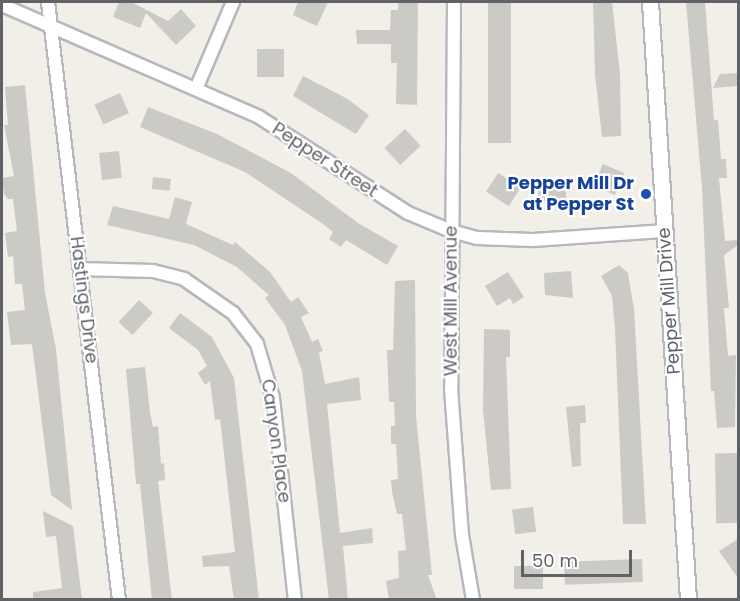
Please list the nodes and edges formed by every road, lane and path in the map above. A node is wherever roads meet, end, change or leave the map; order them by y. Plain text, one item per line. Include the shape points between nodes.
1 (48, 2) edge
2 (233, 2) edge
3 (454, 2) edge
4 (651, 2) edge
5 (2, 5) edge
6 (51, 25) junction
7 (196, 89) junction
8 (451, 231) junction
9 (664, 231) junction
10 (80, 269) junction
11 (119, 600) edge
12 (295, 600) edge
13 (473, 600) edge
14 (688, 600) edge

1 - 6 street, Hastings Drive
2 - 7 street
3 - 8 street, West Mill Avenue
4 - 9 street, Pepper Mill Drive
5 - 6 street, Pepper Street
6 - 7 street, Pepper Street
6 - 10 street, Hastings Drive
7 - 8 street, Pepper Street via 291,136 408,213
8 - 9 street, Pepper Street via 477,237 532,240
8 - 13 street, West Mill Avenue via 453,434 467,580
9 - 14 street, Pepper Mill Drive
10 - 11 street, Hastings Drive
10 - 12 street, Canyon Place via 142,270 184,279 233,313 257,344 273,398

